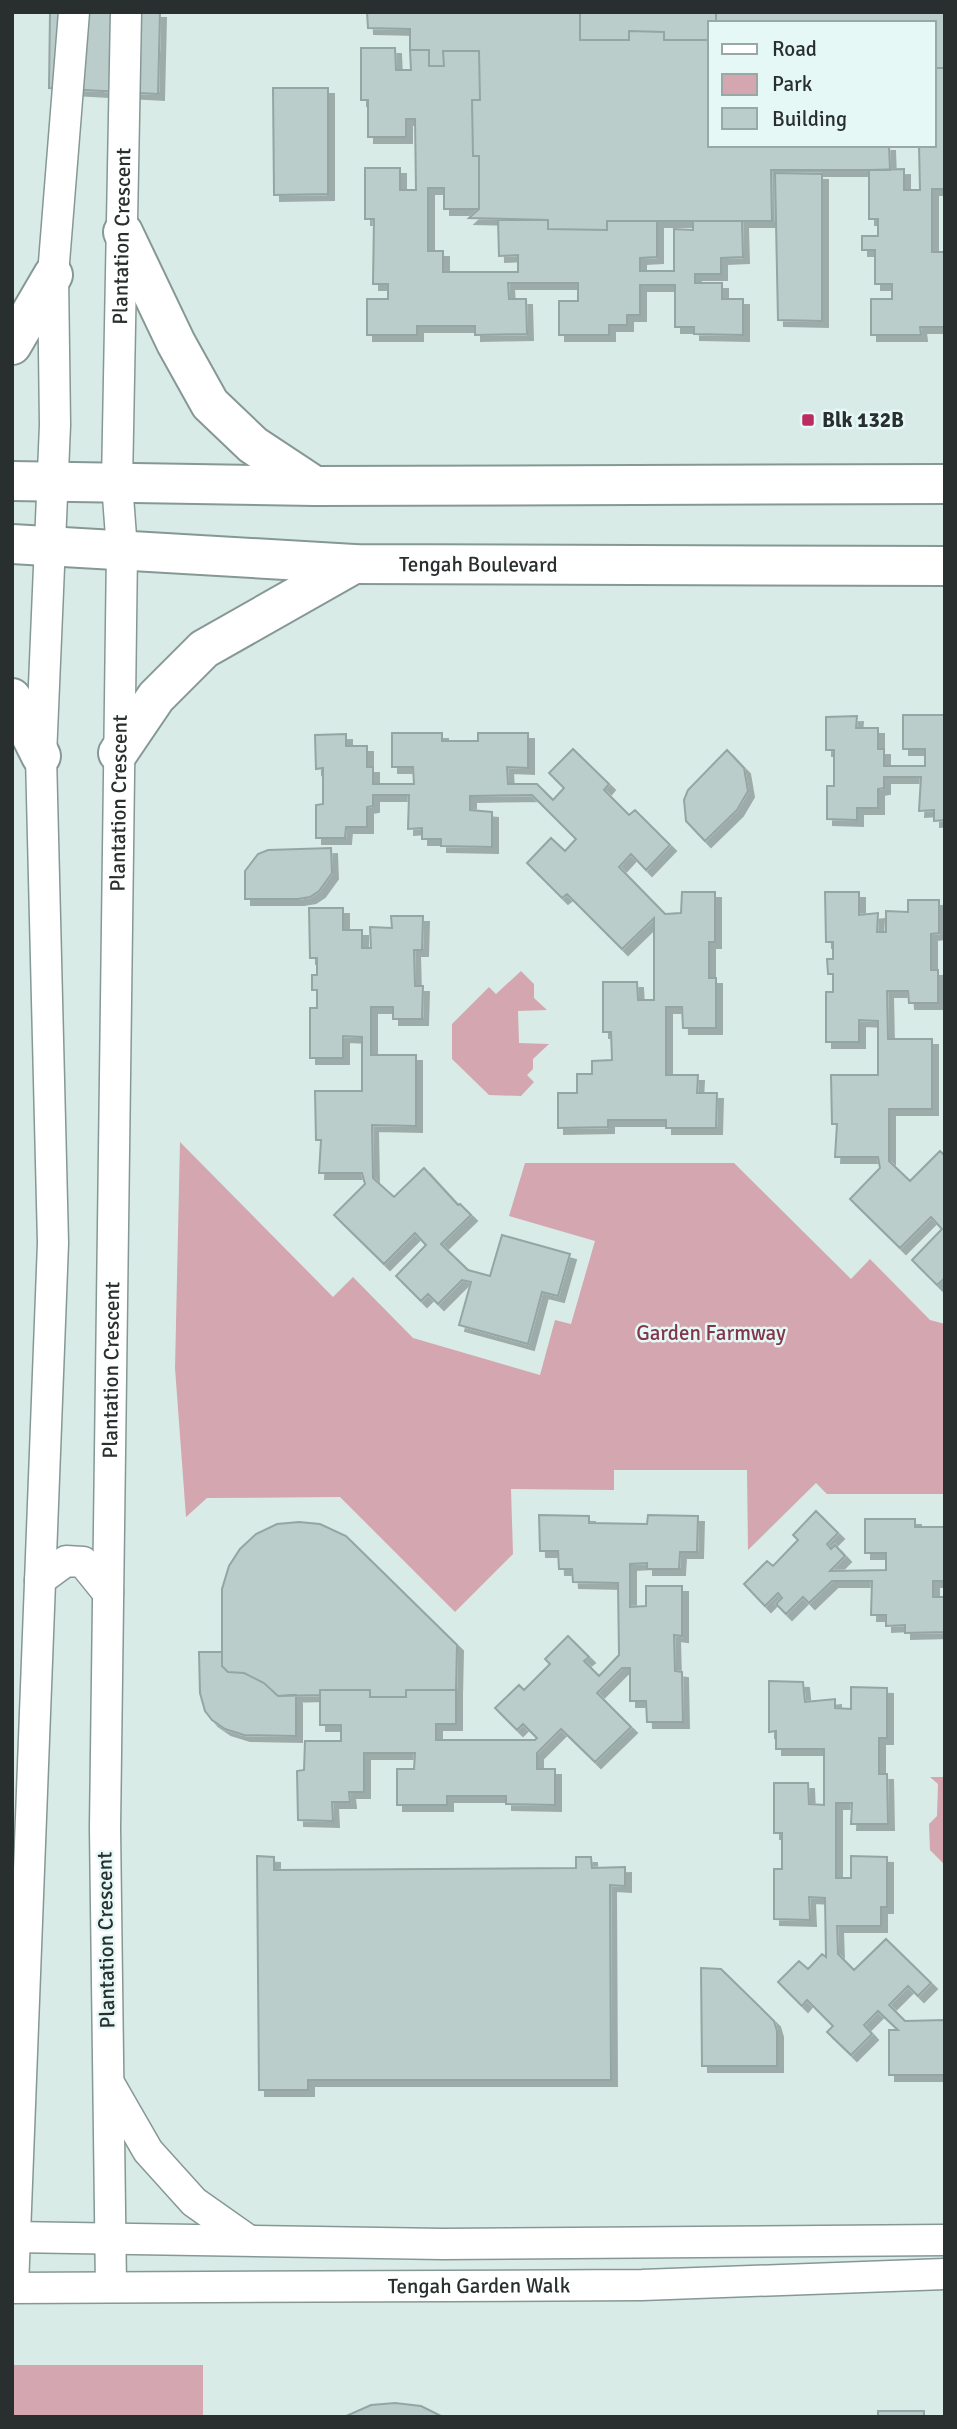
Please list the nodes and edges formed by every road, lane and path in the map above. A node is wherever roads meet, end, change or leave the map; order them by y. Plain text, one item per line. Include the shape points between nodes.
1 (74, 12) edge
2 (126, 12) edge
3 (122, 232) junction
4 (53, 275) junction
5 (12, 345) edge
6 (12, 481) edge
7 (51, 482) junction
8 (117, 483) junction
9 (945, 484) edge
10 (315, 486) junction
11 (12, 544) edge
12 (51, 546) junction
13 (122, 550) junction
14 (354, 565) junction
15 (945, 566) edge
16 (12, 698) edge
17 (118, 752) junction
18 (41, 756) junction
19 (40, 1580) junction
20 (108, 1593) junction
21 (108, 2081) junction
22 (16, 2098) edge
23 (13, 2237) edge
24 (110, 2237) junction
25 (248, 2240) junction
26 (945, 2240) edge
27 (945, 2274) edge
28 (111, 2287) junction
29 (13, 2288) edge

1 - 4 street
2 - 3 street, Plantation Crescent
3 - 8 street, Plantation Crescent
3 - 10 main road via 210,404 253,445
4 - 5 main road
4 - 7 street
6 - 7 main road
7 - 8 main road
7 - 12 street
8 - 10 main road
8 - 13 street, Plantation Crescent
9 - 10 main road
11 - 12 main road, Tengah Boulevard
12 - 13 main road, Tengah Boulevard
12 - 18 street
13 - 14 main road, Tengah Boulevard
13 - 17 street, Plantation Crescent
14 - 15 main road, Tengah Boulevard
14 - 17 main road via 204,649 156,697
16 - 18 main road
17 - 20 street, Plantation Crescent
18 - 19 street via 53,1242
19 - 20 street via 66,1561 83,1562
19 - 22 street
20 - 21 street, Plantation Crescent via 104,1828
21 - 24 street, Plantation Crescent
21 - 25 street via 148,2151 194,2202
22 - 23 street
23 - 24 street, Tengah Garden Walk
23 - 29 street
24 - 25 street, Tengah Garden Walk
24 - 28 street, Plantation Crescent
25 - 26 street, Tengah Garden Walk via 443,2244
27 - 28 street, Tengah Garden Walk via 642,2285
28 - 29 street, Tengah Garden Walk

